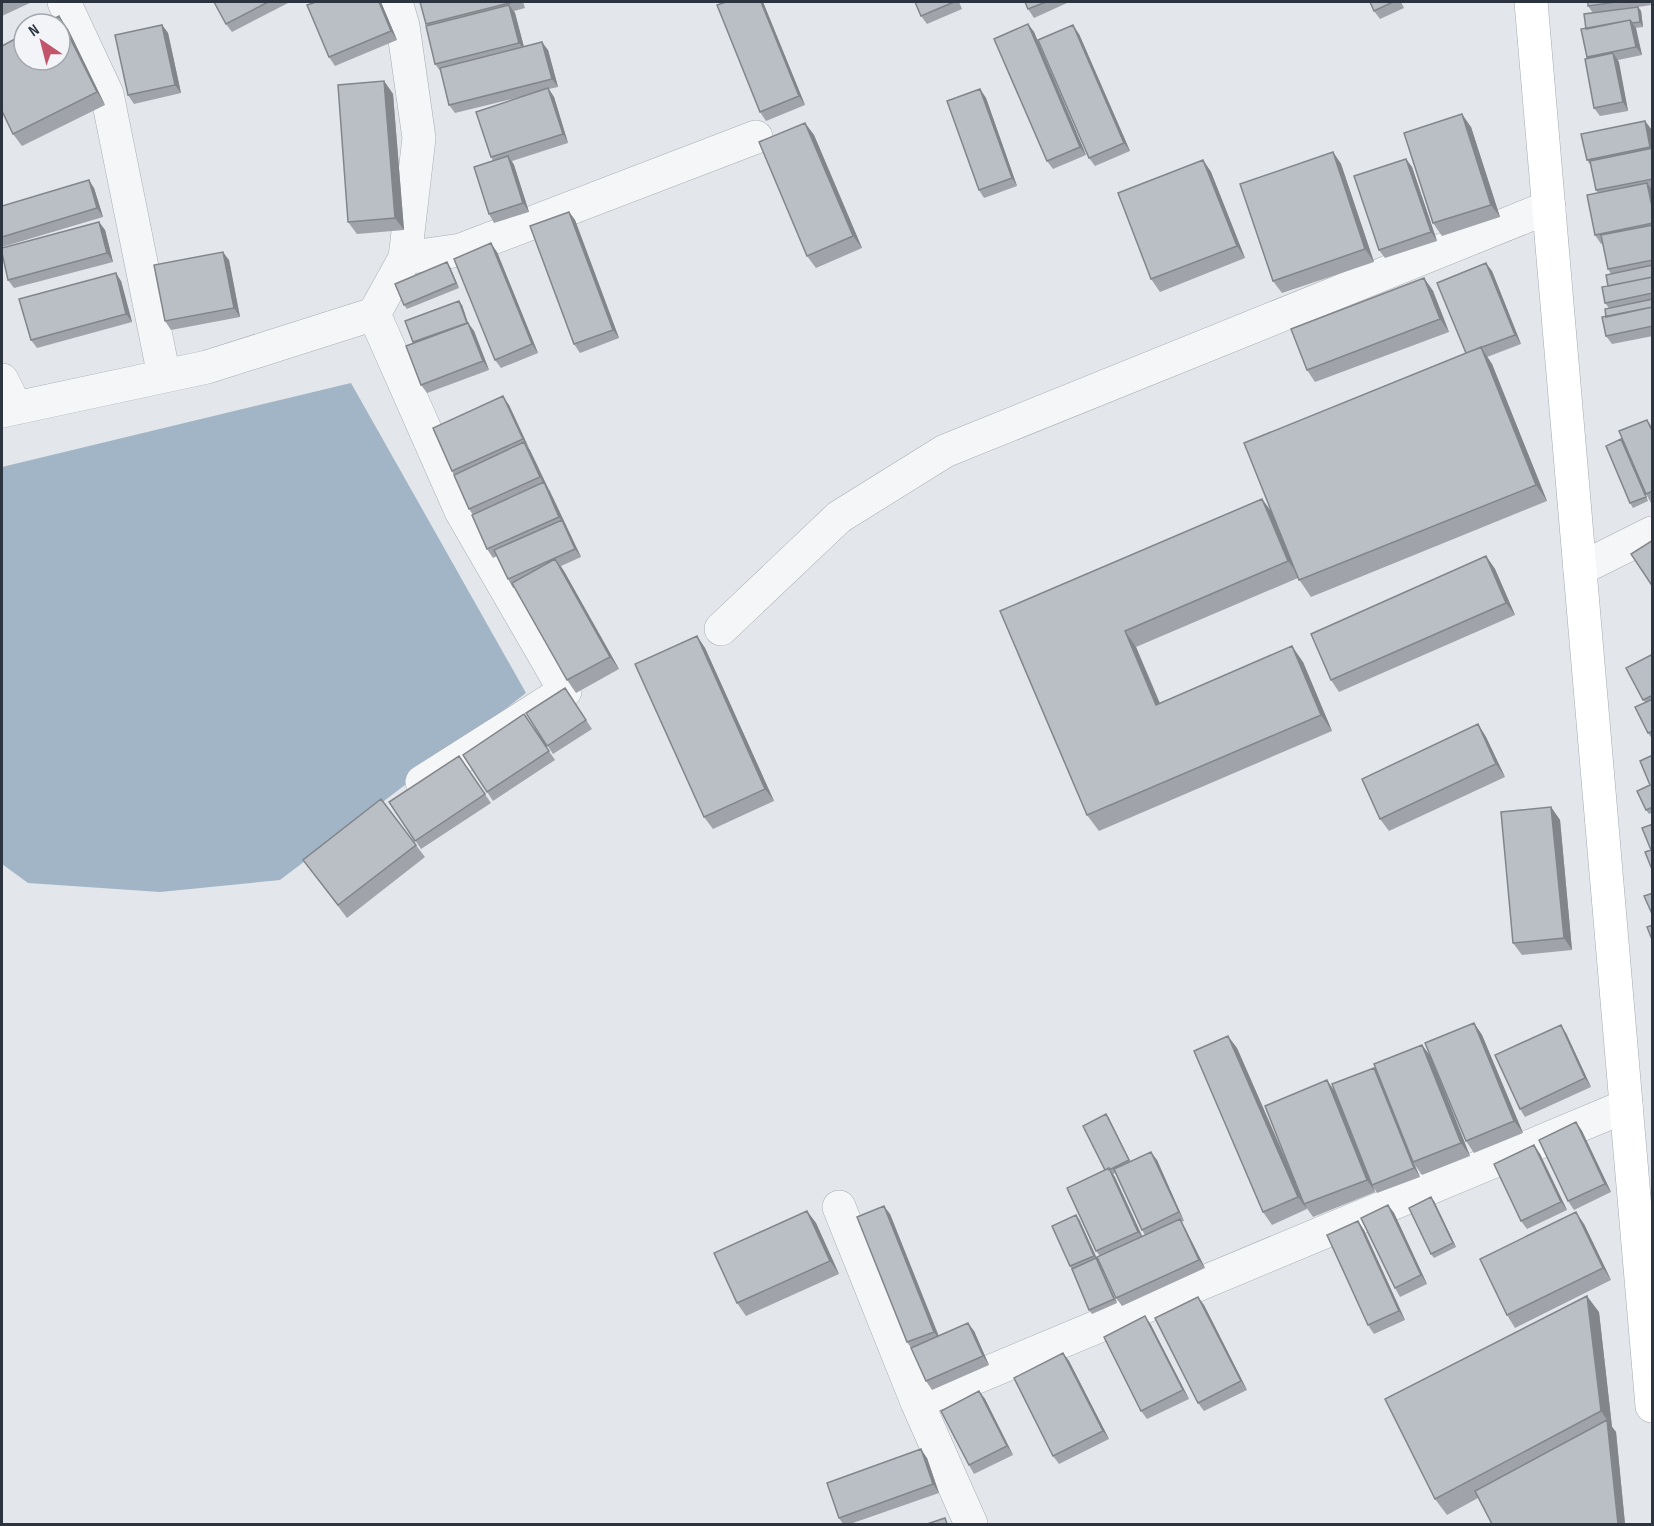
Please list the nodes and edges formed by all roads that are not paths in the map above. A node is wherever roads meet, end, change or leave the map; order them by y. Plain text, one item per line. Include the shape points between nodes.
1 (63, 2) edge
2 (396, 2) edge
3 (1531, 2) edge
4 (756, 137) dead end
5 (1549, 207) junction
6 (405, 258) junction
7 (374, 314) junction
8 (164, 376) junction
9 (6, 400) edge
10 (1653, 533) edge
11 (1580, 569) junction
12 (721, 629) dead end
13 (405, 793) edge
14 (1626, 1106) junction
15 (839, 1207) dead end
16 (1650, 1350) edge
17 (917, 1402) junction
18 (1653, 1406) edge
19 (971, 1524) edge

1 - 8 street via 107,94
2 - 6 street via 419,138
3 - 5 main road
4 - 6 street via 461,250
5 - 11 main road
5 - 12 street via 945,451 839,517
6 - 7 street
7 - 8 street via 207,367
7 - 13 street via 461,511 565,691
8 - 9 street
10 - 11 street
11 - 14 main road
14 - 16 main road
14 - 17 street
15 - 17 street
16 - 18 main road
17 - 19 street

